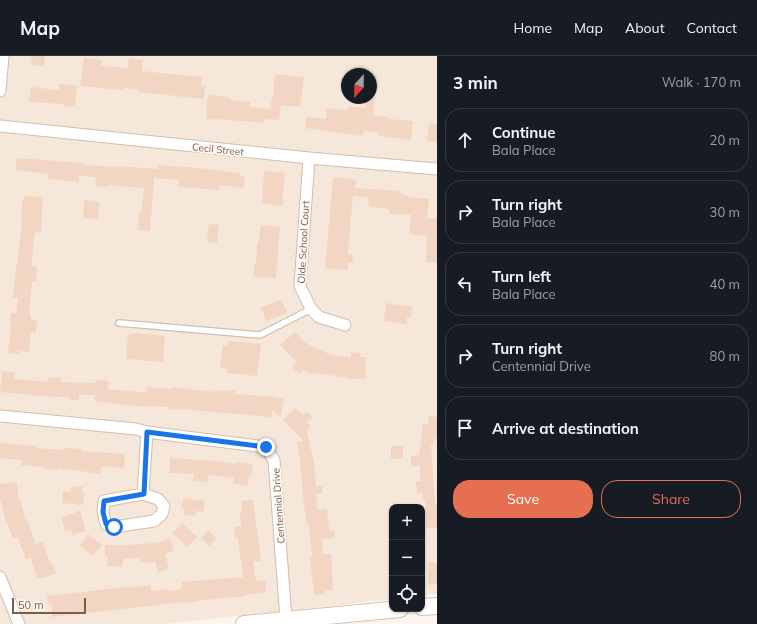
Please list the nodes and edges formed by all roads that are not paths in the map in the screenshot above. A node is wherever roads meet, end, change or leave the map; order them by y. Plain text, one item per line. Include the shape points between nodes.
1 (2, 61) edge
2 (0, 91) edge
3 (0, 126) edge
4 (309, 158) junction
5 (437, 169) edge
6 (311, 309) junction
7 (119, 323) dead end
8 (345, 325) dead end
9 (0, 416) edge
10 (147, 432) junction
11 (144, 494) junction
12 (0, 577) edge
13 (437, 606) edge
14 (425, 607) edge
15 (389, 610) edge
16 (286, 619) junction
17 (19, 624) edge
18 (244, 624) edge

1 - 2 street
3 - 4 street, Cecil Street
4 - 5 street, Cecil Street
4 - 6 street, Olde School Court via 300,286
6 - 7 lane via 260,335
6 - 8 street via 319,317
9 - 10 street, Centennial Drive
10 - 11 street
10 - 16 street, Centennial Drive via 266,447 274,460
11 - 11 street via 104,501 106,524 114,527 154,521 162,514 164,506 158,499
12 - 17 street
13 - 14 main road
15 - 16 main road
16 - 18 main road

